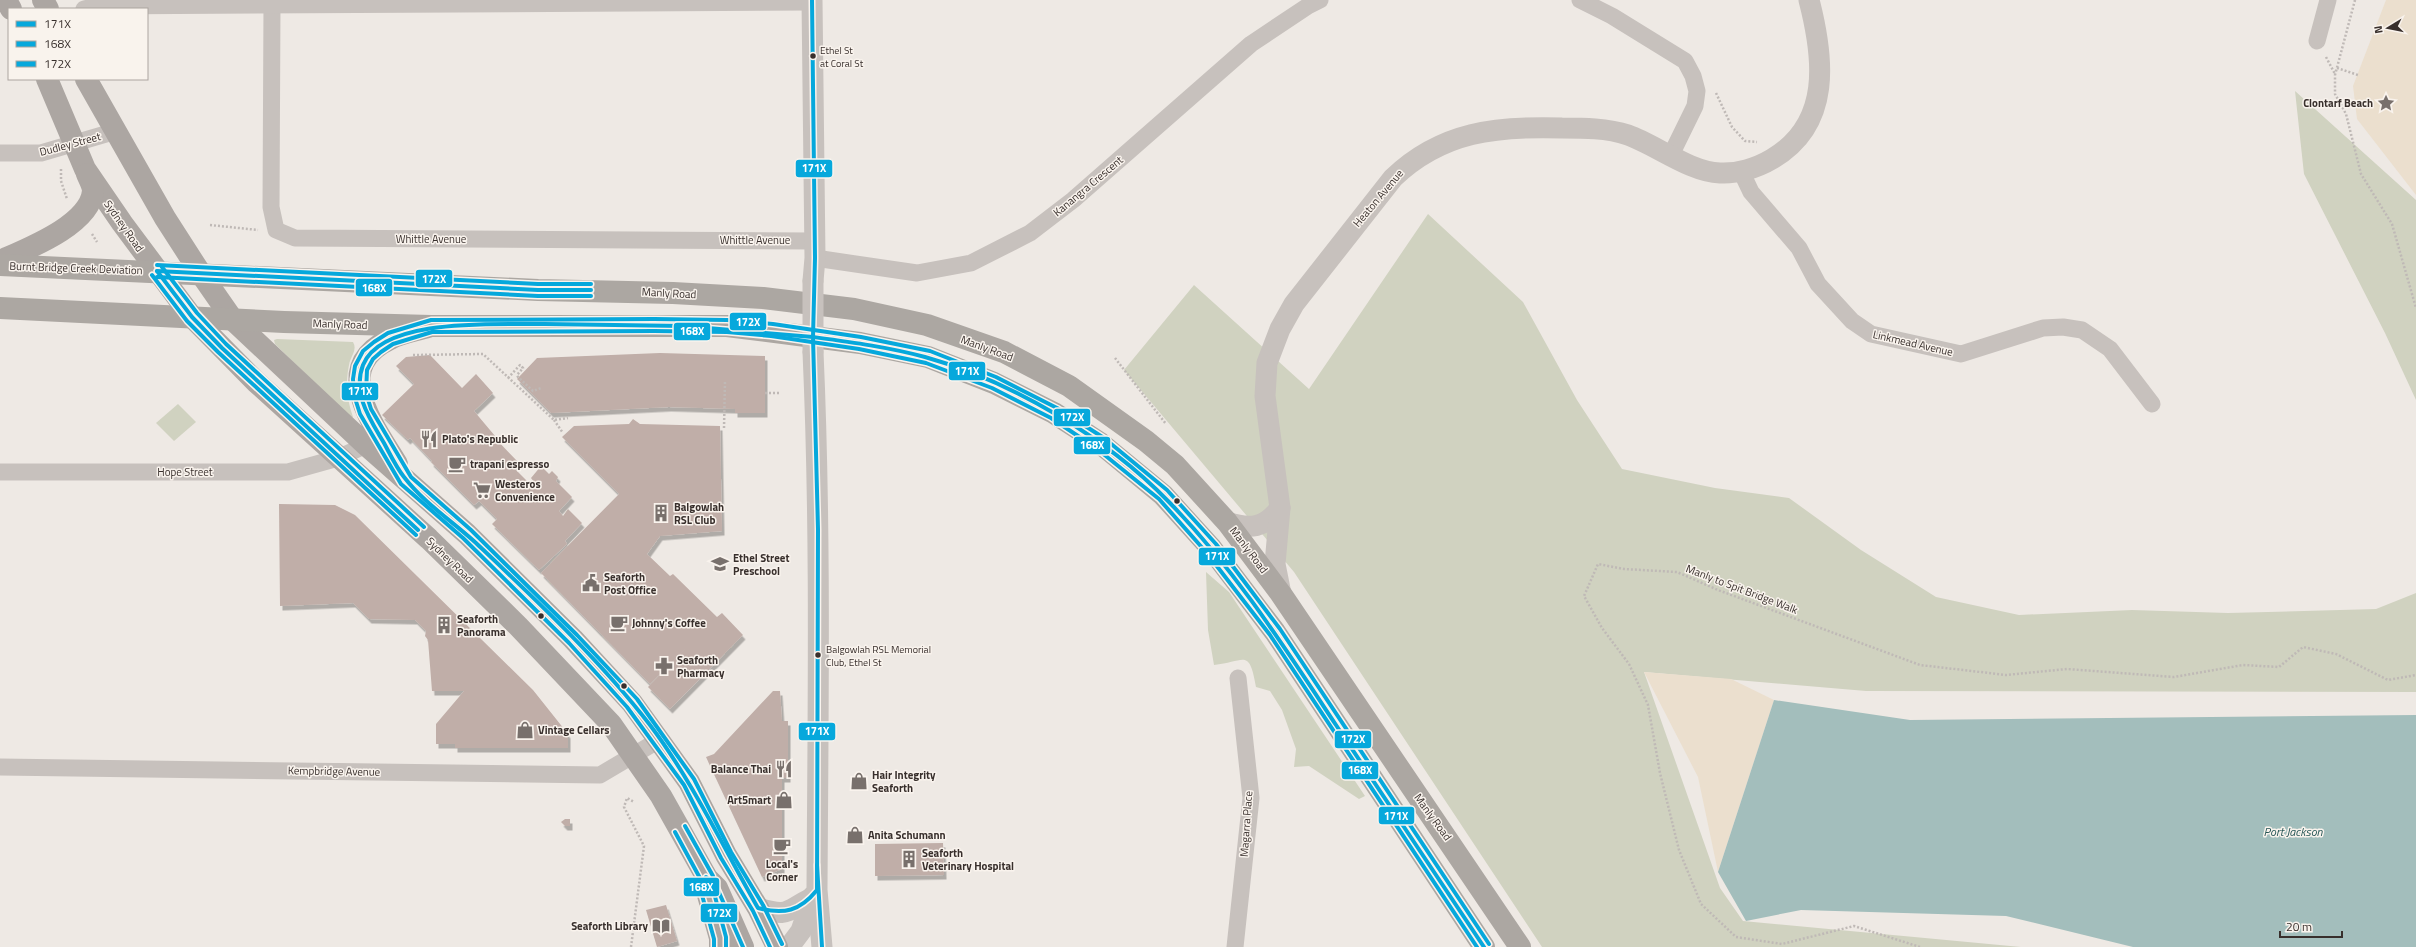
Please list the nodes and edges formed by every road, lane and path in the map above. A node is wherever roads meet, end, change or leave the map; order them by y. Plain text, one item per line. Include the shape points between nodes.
1 (1320, 0) edge
2 (1580, 0) edge
3 (1809, 0) edge
4 (2328, 0) edge
5 (2355, 0) edge
6 (812, 1) edge
7 (272, 4) junction
8 (88, 8) edge
9 (2317, 41) dead end
10 (2337, 68) junction
11 (2358, 75) dead end
12 (47, 80) edge
13 (87, 80) edge
14 (1713, 85) dead end
15 (116, 131) junction
16 (1759, 142) dead end
17 (73, 144) junction
18 (0, 153) edge
19 (1671, 154) junction
20 (61, 168) dead end
21 (85, 169) junction
22 (1741, 171) junction
23 (71, 206) dead end
24 (210, 225) dead end
25 (89, 229) dead end
26 (276, 230) junction
27 (97, 242) dead end
28 (815, 250) junction
29 (0, 261) edge
30 (0, 265) edge
31 (157, 271) junction
32 (201, 274) junction
33 (0, 308) edge
34 (2416, 308) edge
35 (192, 317) junction
36 (233, 320) junction
37 (431, 326) junction
38 (406, 355) dead end
39 (1115, 358) dead end
40 (508, 378) junction
41 (725, 381) dead end
42 (541, 388) dead end
43 (765, 393) dead end
44 (781, 393) dead end
45 (2152, 404) dead end
46 (568, 418) dead end
47 (554, 420) junction
48 (1166, 424) dead end
49 (724, 428) dead end
50 (563, 433) dead end
51 (366, 445) junction
52 (338, 458) junction
53 (0, 472) edge
54 (406, 481) junction
55 (1280, 508) junction
56 (1227, 522) junction
57 (1281, 594) junction
58 (2416, 675) edge
59 (1238, 678) dead end
60 (660, 740) junction
61 (633, 756) junction
62 (0, 767) edge
63 (634, 802) dead end
64 (707, 878) junction
65 (814, 895) junction
66 (758, 908) junction
67 (630, 947) edge
68 (720, 947) edge
69 (743, 947) edge
70 (776, 947) edge
71 (789, 947) edge
72 (822, 947) edge
73 (1235, 947) edge
74 (1484, 947) edge
75 (1520, 947) edge
76 (1920, 947) edge

1 - 28 street, Kanangra Crescent via 1251,44 1073,200 1030,233 971,263 917,273
2 - 19 street via 1612,16 1685,62 1693,76 1697,91 1695,106
3 - 22 street, Heaton Avenue via 1821,53 1821,82 1814,109 1800,137 1787,151 1765,163
4 - 9 street
5 - 10 path
6 - 7 street
6 - 28 street
7 - 8 street
7 - 26 street via 271,207
10 - 11 path
10 - 34 path via 2335,94 2346,114 2361,174 2392,224
12 - 17 main road, Sydney Road
13 - 15 main road
14 - 16 path via 1732,126 1746,141
15 - 17 street, Dudley Street
15 - 32 main road via 165,218
17 - 18 street, Dudley Street via 41,153
17 - 21 main road, Sydney Road
19 - 22 street, Heaton Avenue via 1704,170 1718,173
19 - 55 street, Heaton Avenue via 1632,137 1608,130 1521,128 1467,134 1427,151 1409,162 1294,304 1274,344 1267,363 1265,385
20 - 23 path via 64,195
21 - 29 main road via 93,190 89,204 79,217 43,242
21 - 31 main road, Sydney Road
22 - 45 street, Linkmead Avenue via 1751,192 1799,248 1818,284 1852,321 1871,334 1961,354 2043,328 2063,327 2082,330 2110,349
24 - 26 path
25 - 27 path
26 - 28 street, Whittle Avenue via 295,238
28 - 65 street, bridge via 813,352 818,515
30 - 31 highway, Burnt Bridge Creek Deviation
31 - 32 highway, Burnt Bridge Creek Deviation
31 - 35 main road, Sydney Road
32 - 36 main road
32 - 56 highway, Manly Road via 764,298 854,309 927,325 1004,352 1069,386 1175,465
33 - 35 highway
35 - 36 highway, Manly Road
35 - 52 main road, Sydney Road via 256,382
36 - 37 highway, Manly Road
36 - 51 main road
37 - 54 main road via 390,339 377,346 368,354 359,379 365,411
37 - 74 highway, Manly Road via 654,325 727,326 772,330 860,343 928,357 994,383 1054,413 1100,443 1163,495 1211,548 1275,632
38 - 40 path via 483,354
39 - 48 path
40 - 42 path via 520,365 523,368 518,377 533,391
40 - 47 path
41 - 49 path
43 - 44 path
46 - 47 path
47 - 50 path
51 - 52 street, Hope Street
51 - 54 main road
52 - 53 street, Hope Street via 288,472
52 - 61 main road, Sydney Road via 429,539 518,626 611,724
54 - 60 main road via 467,534 573,639 632,703
55 - 56 street via 1266,523 1257,527
55 - 57 street, Heaton Avenue via 1274,564
56 - 57 highway, Manly Road
57 - 75 highway, Manly Road
58 - 76 path, Manly to Spit Bridge Walk via 2388,680 2336,654 2303,647 2279,666 2243,665 2174,678 2068,669 2006,675 1920,665 1718,590 1677,572 1624,569 1598,564 1584,596 1602,628 1629,664 1648,705 1660,773 1679,850 1700,904 1736,937 1782,944 1854,926
59 - 73 street, Magarra Place via 1251,798
60 - 61 street, Kempbridge Avenue
60 - 66 main road via 689,782 726,854
61 - 62 street, Kempbridge Avenue via 600,775
61 - 64 main road, Sydney Road via 665,803
63 - 67 path via 627,798 624,807 644,846
64 - 68 main road
64 - 69 main road, Sydney Road via 717,888
65 - 66 street via 785,914
65 - 71 street via 801,931
65 - 72 street
66 - 70 main road

